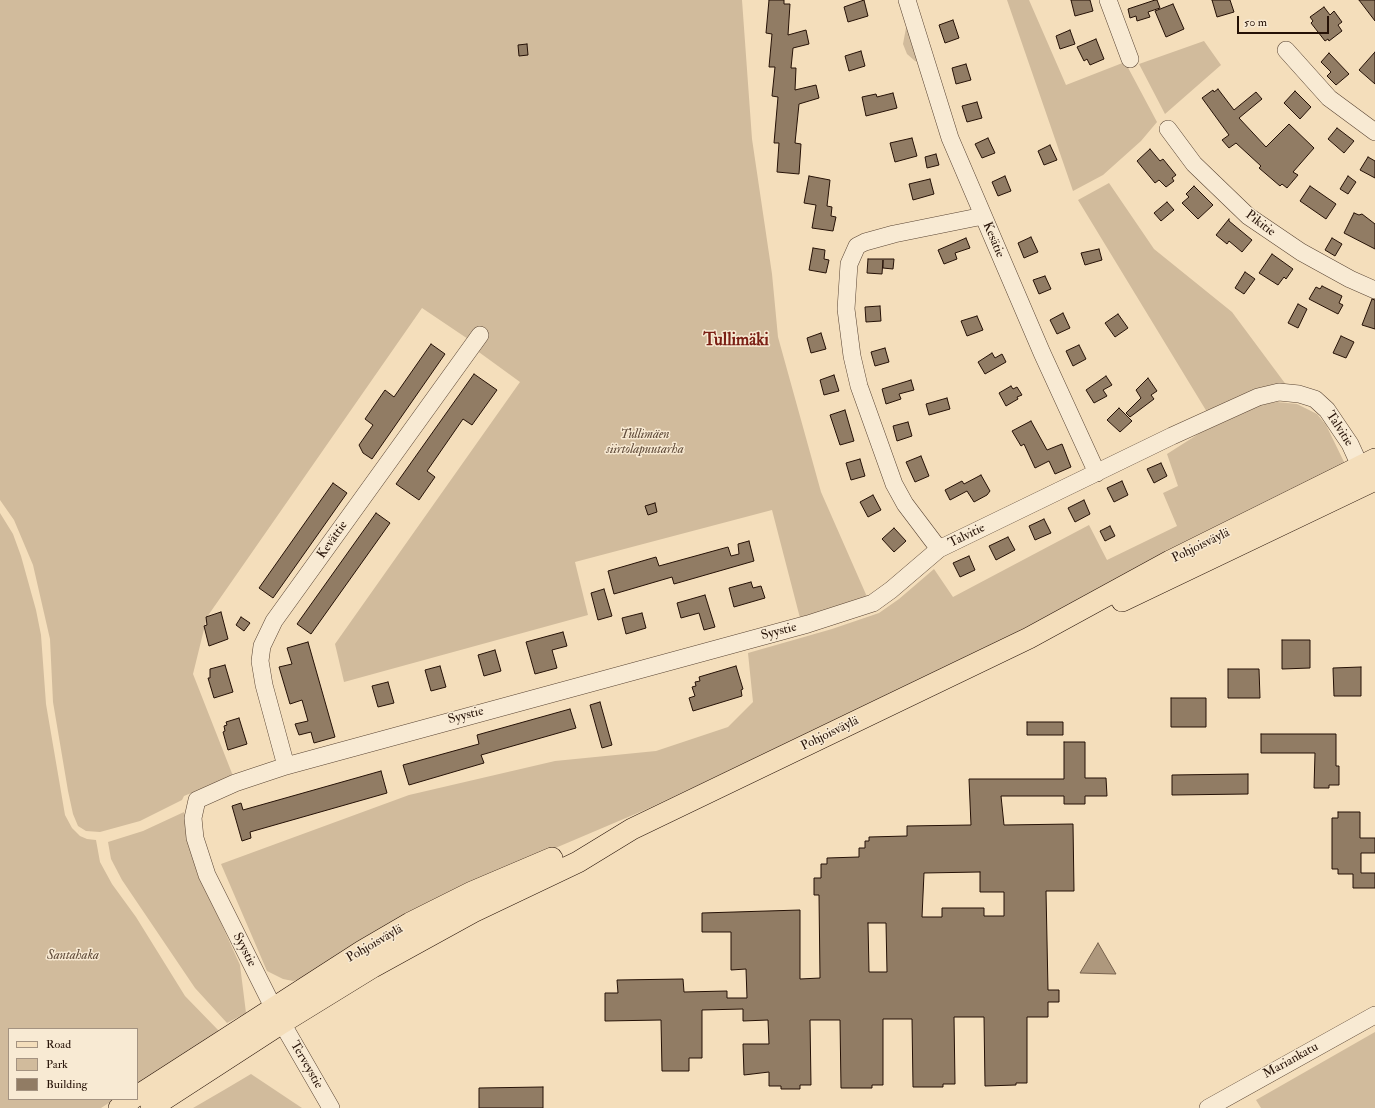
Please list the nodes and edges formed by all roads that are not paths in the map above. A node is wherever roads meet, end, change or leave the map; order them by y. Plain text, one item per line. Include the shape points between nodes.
1 (907, 0) edge
2 (1108, 0) edge
3 (1286, 50) dead end
4 (1130, 59) dead end
5 (1168, 129) dead end
6 (1375, 132) edge
7 (983, 216) junction
8 (1375, 290) edge
9 (480, 335) dead end
10 (1096, 473) junction
11 (1371, 477) edge
12 (939, 549) junction
13 (286, 766) junction
14 (277, 1015) junction
15 (1375, 1015) edge
16 (138, 1095) edge
17 (131, 1100) edge
18 (119, 1108) edge
19 (151, 1108) edge
20 (331, 1108) edge
21 (1208, 1108) edge

1 - 7 street, Kesätie via 950,138
2 - 4 street
3 - 6 street via 1329,98
5 - 8 street, Pikitie via 1194,164 1248,216 1301,252
7 - 10 street, Kesätie
7 - 12 street, Talvitie via 865,242 857,246 849,264 846,309 859,386 894,484 905,504
9 - 13 street, Kevättie via 274,621 262,646 260,661 264,685
10 - 11 street, Talvitie via 1228,410 1258,397 1279,392 1299,394 1315,400 1327,410
10 - 12 street, Talvitie
11 - 14 main road, Pohjoisväylä via 1170,561 1029,638 632,829 578,862 473,912
12 - 13 street, Syystie via 873,603 845,613
13 - 14 street, Syystie via 235,783 197,800 193,818 195,838 207,875
14 - 16 main road, Pohjoisväylä
14 - 19 main road, Pohjoisväylä
14 - 20 street, Terveystie
15 - 21 street, Mariankatu
17 - 18 main road

